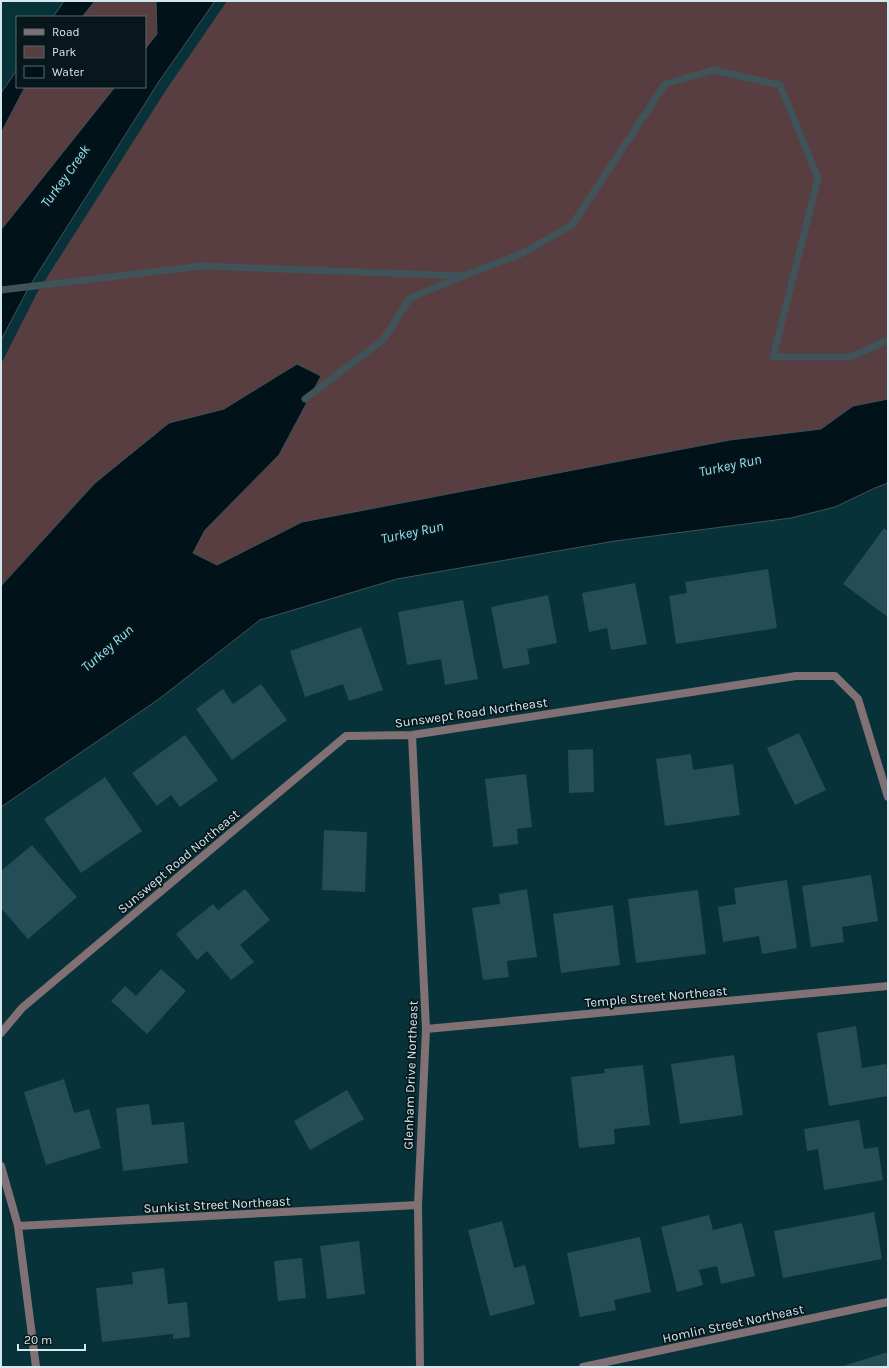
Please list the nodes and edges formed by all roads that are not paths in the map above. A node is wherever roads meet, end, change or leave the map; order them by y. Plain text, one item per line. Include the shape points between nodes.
1 (412, 735) junction
2 (888, 797) edge
3 (888, 986) edge
4 (426, 1029) junction
5 (1, 1033) edge
6 (1, 1166) edge
7 (418, 1206) junction
8 (18, 1226) junction
9 (888, 1302) edge
10 (36, 1367) edge
11 (420, 1367) edge
12 (584, 1367) edge

1 - 2 street, Sunswept Road Northeast via 796,676 835,676 858,699
1 - 4 street, Glenham Drive Northeast
1 - 5 street, Sunswept Road Northeast via 346,736 22,1008
3 - 4 street, Temple Street Northeast
4 - 7 street, Glenham Drive Northeast
6 - 8 street
7 - 8 street, Sunkist Street Northeast
7 - 11 street, Glenham Drive Northeast
8 - 10 street
9 - 12 street, Homlin Street Northeast

